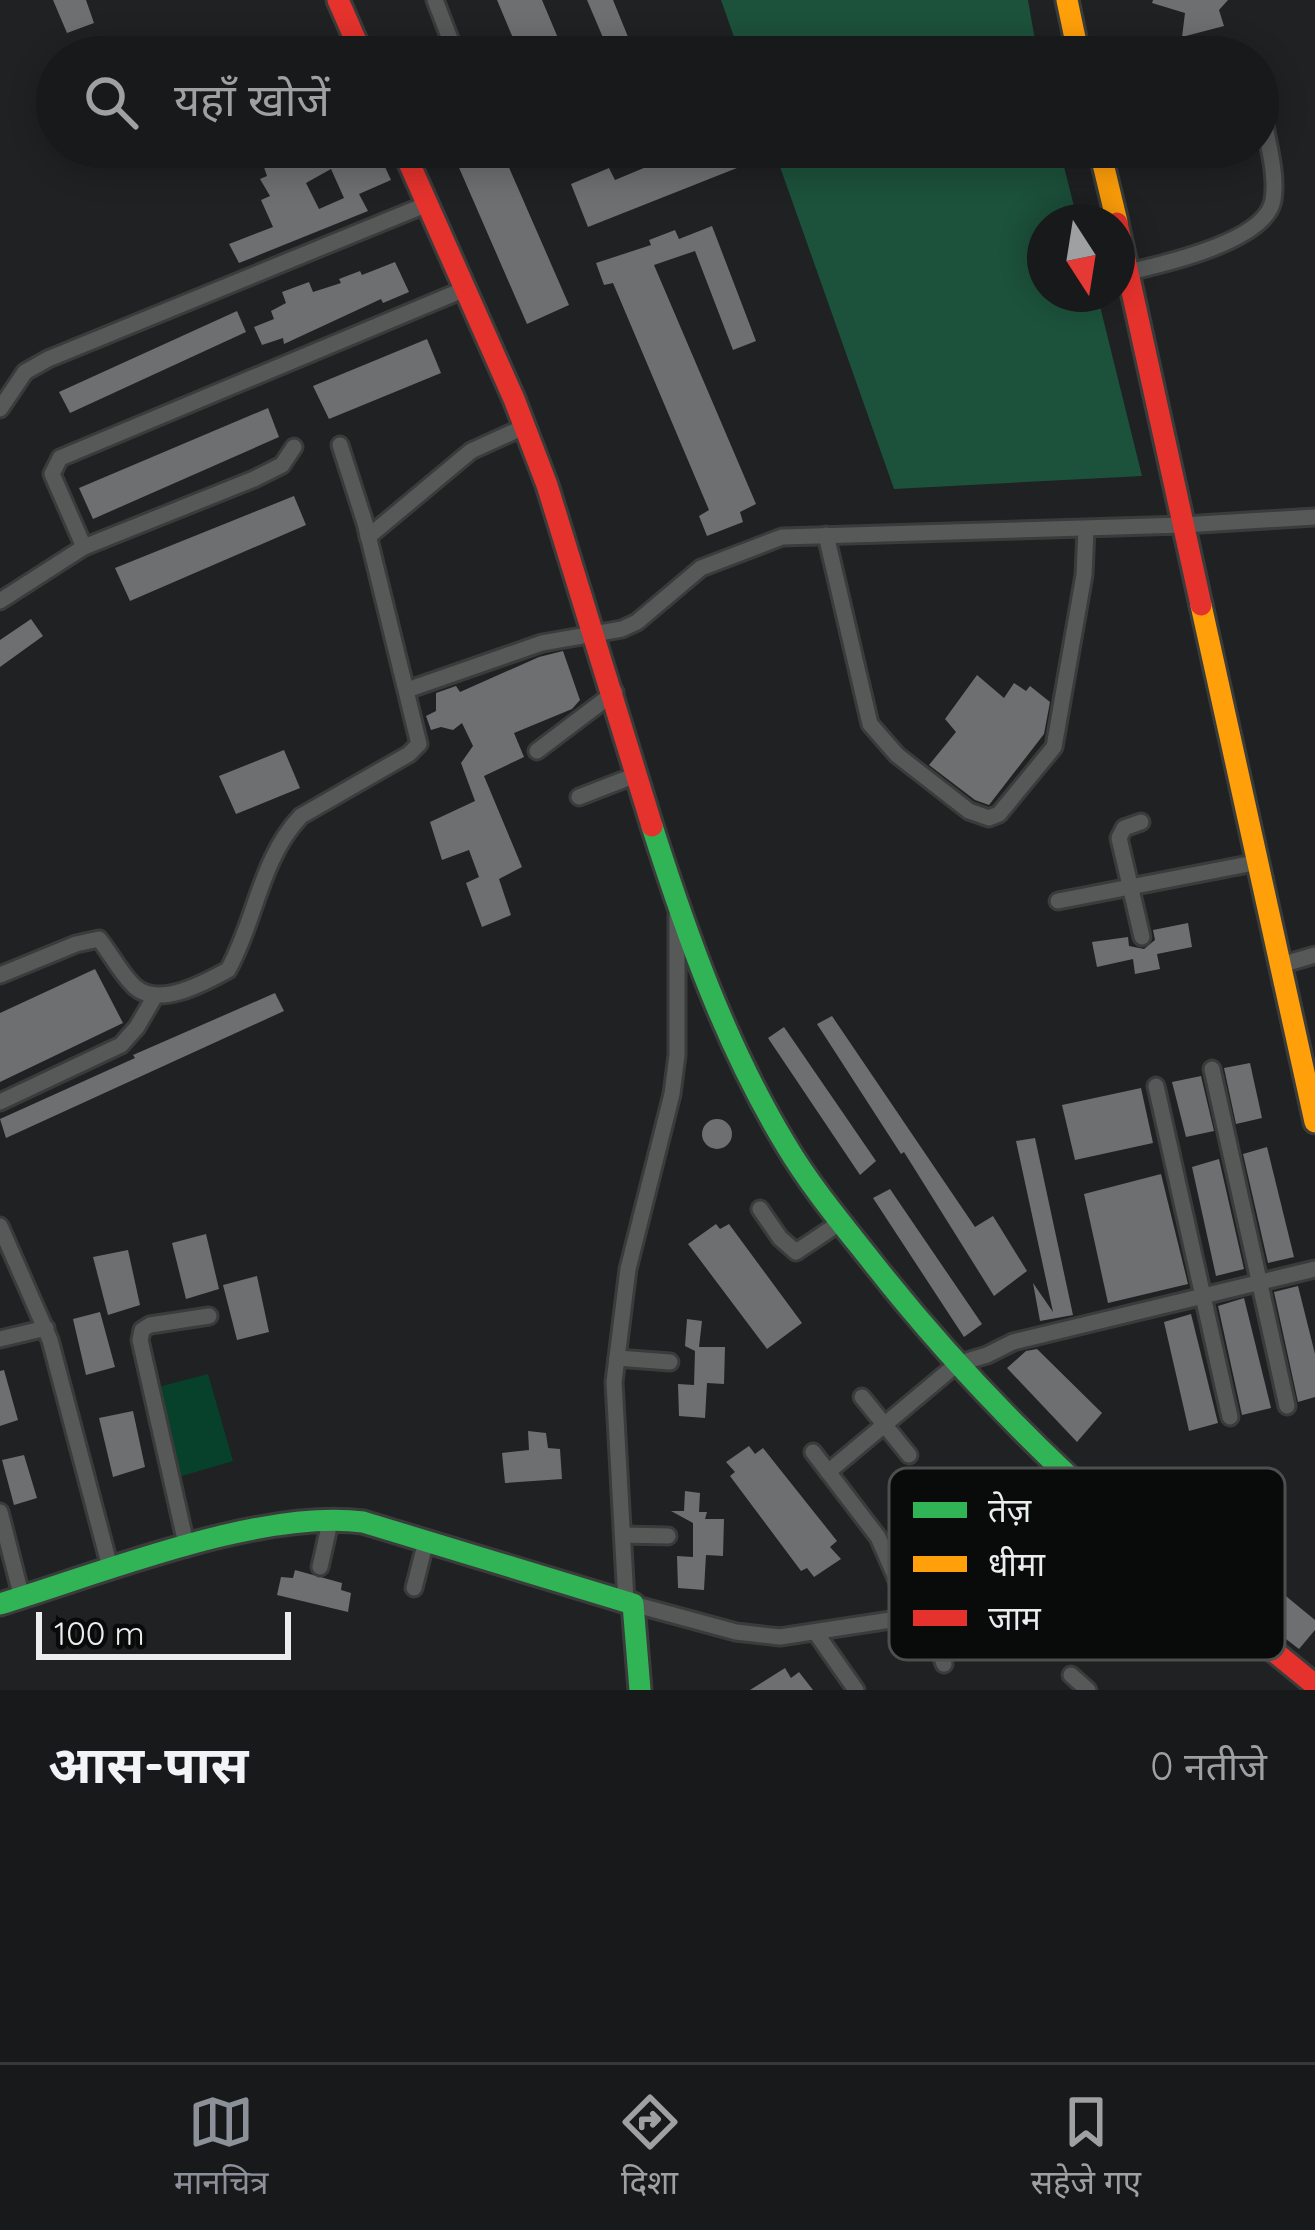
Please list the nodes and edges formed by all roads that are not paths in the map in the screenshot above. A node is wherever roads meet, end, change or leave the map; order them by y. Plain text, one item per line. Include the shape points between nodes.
1 (338, 0) edge
2 (435, 0) edge
3 (1066, 0) edge
4 (354, 36) edge
5 (450, 36) edge
6 (1074, 36) edge
7 (410, 168) edge
8 (1104, 168) edge
9 (1269, 168) edge
10 (1112, 204) edge
11 (425, 205) junction
12 (1135, 270) edge
13 (465, 289) junction
14 (1135, 304) edge
15 (0, 409) edge
16 (524, 427) junction
17 (340, 445) dead end
18 (294, 447) dead end
19 (1315, 517) edge
20 (1183, 525) junction
21 (1087, 529) junction
22 (826, 535) junction
23 (368, 537) junction
24 (84, 547) junction
25 (0, 601) edge
26 (596, 634) junction
27 (406, 690) junction
28 (615, 692) junction
29 (537, 752) dead end
30 (636, 775) junction
31 (579, 796) dead end
32 (1141, 822) dead end
33 (1259, 862) junction
34 (1130, 887) junction
35 (1058, 901) dead end
36 (677, 912) junction
37 (1142, 937) dead end
38 (1315, 955) edge
39 (1281, 965) junction
40 (0, 975) edge
41 (154, 996) junction
42 (1212, 1069) dead end
43 (1156, 1086) dead end
44 (0, 1102) edge
45 (1315, 1122) edge
46 (760, 1209) dead end
47 (841, 1222) junction
48 (0, 1226) edge
49 (1315, 1269) edge
50 (1259, 1281) junction
51 (1202, 1294) junction
52 (209, 1316) dead end
53 (46, 1328) junction
54 (0, 1339) edge
55 (617, 1358) junction
56 (670, 1362) dead end
57 (957, 1364) junction
58 (862, 1397) dead end
59 (1287, 1406) dead end
60 (1230, 1417) dead end
61 (885, 1425) junction
62 (813, 1452) dead end
63 (909, 1455) dead end
64 (1058, 1468) edge
65 (828, 1472) junction
66 (0, 1512) edge
67 (331, 1518) junction
68 (623, 1535) junction
69 (668, 1536) dead end
70 (426, 1541) junction
71 (187, 1548) junction
72 (889, 1562) edge
73 (320, 1567) dead end
74 (111, 1570) junction
75 (414, 1588) dead end
76 (11, 1601) edge
77 (630, 1602) junction
78 (889, 1622) edge
79 (816, 1633) junction
80 (942, 1660) edge
81 (1284, 1660) edge
82 (944, 1664) dead end
83 (1071, 1675) dead end
84 (1315, 1685) edge
85 (640, 1690) edge
86 (856, 1690) edge
87 (1088, 1690) edge

1 - 4 street
2 - 5 street
3 - 6 street
7 - 11 street
8 - 10 street
9 - 12 street via 1273,202 1248,232
11 - 13 street
11 - 15 street via 48,359 26,372
13 - 16 street
13 - 24 street via 59,458 52,474
14 - 20 street
16 - 23 street via 471,451
16 - 26 street
17 - 23 street
18 - 24 street via 282,465 254,479
19 - 20 street
20 - 21 street
20 - 33 street
21 - 22 street
21 - 22 street via 1054,747 989,818 897,755 870,724
22 - 26 street via 782,538 700,568 637,622
23 - 27 street
24 - 25 street
26 - 27 street via 542,643
26 - 28 street
27 - 41 street via 419,744 289,829 228,970
28 - 29 street
28 - 30 street
30 - 31 street
30 - 36 street
32 - 34 street via 1119,838
33 - 34 street
33 - 39 street
34 - 35 street
34 - 37 street
36 - 47 street via 779,1134
36 - 55 street via 672,1094 628,1269
38 - 39 street
39 - 45 street
40 - 41 street via 99,939 134,986
41 - 44 street via 121,1046
42 - 50 street
43 - 51 street
46 - 47 street via 796,1252
47 - 57 street
48 - 53 street
49 - 50 street
50 - 51 street
50 - 59 street
51 - 57 street via 1012,1342
51 - 60 street
52 - 71 street via 150,1325 140,1340
53 - 54 street
53 - 74 street
55 - 56 street
55 - 68 street
57 - 61 street
57 - 64 street
58 - 61 street
61 - 63 street
61 - 65 street
62 - 65 street
65 - 72 street
66 - 76 street
67 - 70 street
67 - 71 street
67 - 73 street
68 - 69 street
68 - 77 street
70 - 75 street
70 - 77 street
71 - 74 street
74 - 76 street
77 - 79 street via 736,1632
77 - 85 street
78 - 79 street
79 - 86 street
80 - 82 street
81 - 84 street
83 - 87 street

